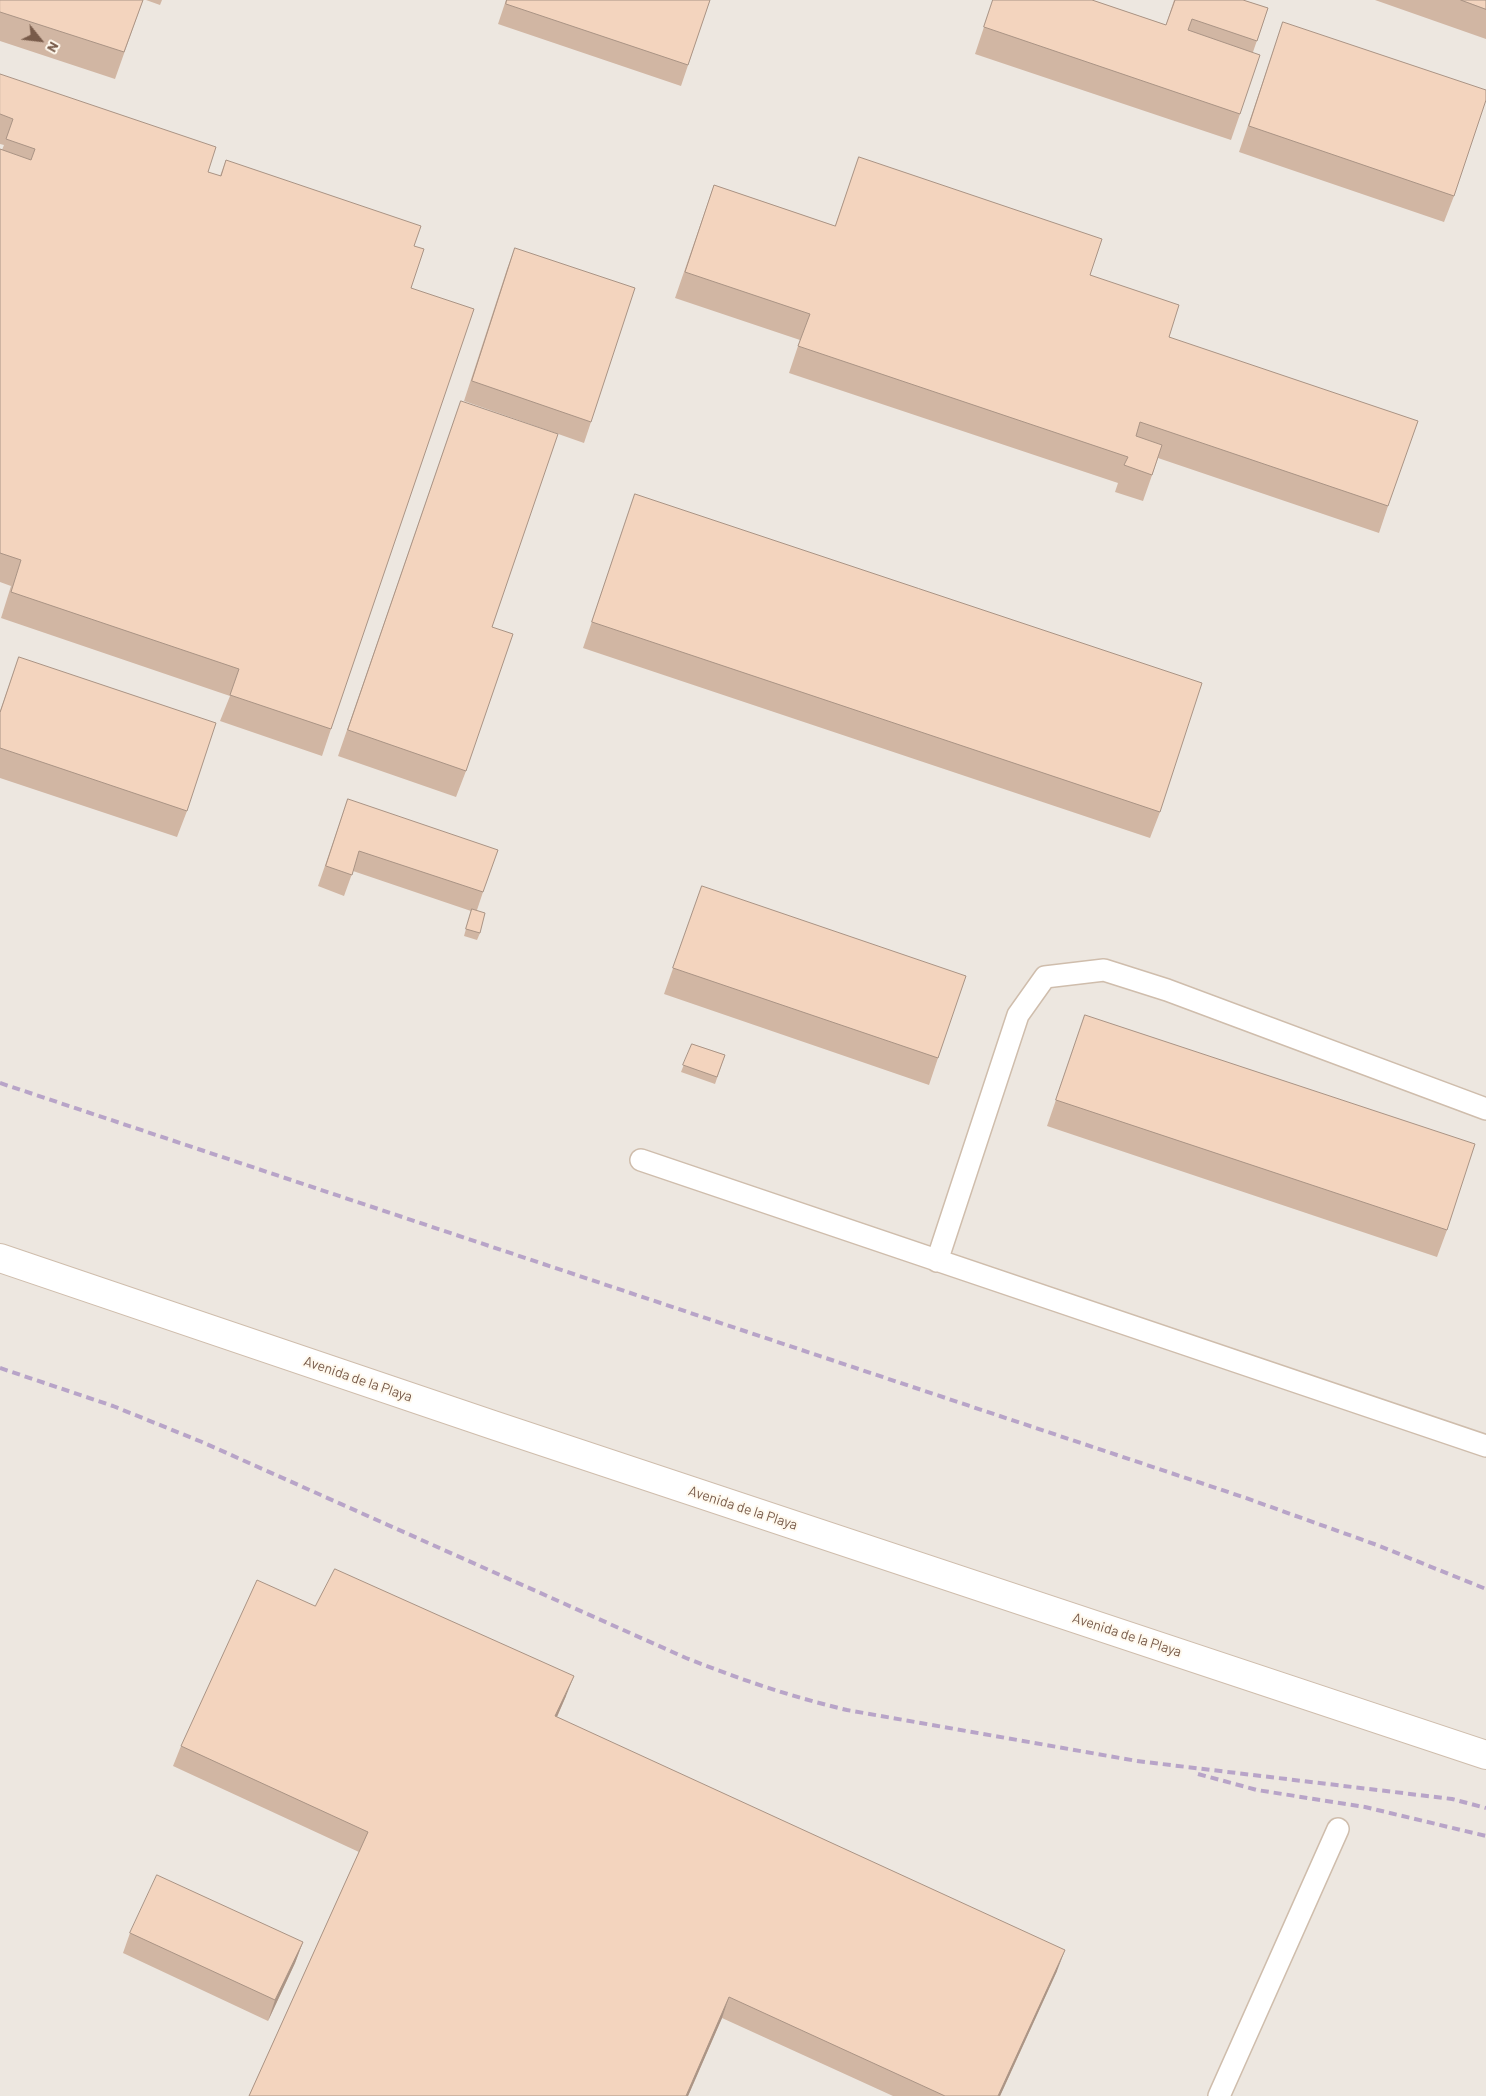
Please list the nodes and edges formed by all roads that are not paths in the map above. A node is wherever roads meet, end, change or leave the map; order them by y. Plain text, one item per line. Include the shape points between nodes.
1 (1486, 1109) edge
2 (641, 1160) dead end
3 (0, 1258) edge
4 (937, 1261) junction
5 (1486, 1446) edge
6 (1486, 1755) edge
7 (1338, 1829) dead end
8 (1219, 2096) edge

1 - 4 lane via 1167,990 1104,970 1045,977 1018,1015
2 - 4 lane
3 - 6 street, Avenida de la Playa
4 - 5 lane
7 - 8 lane

